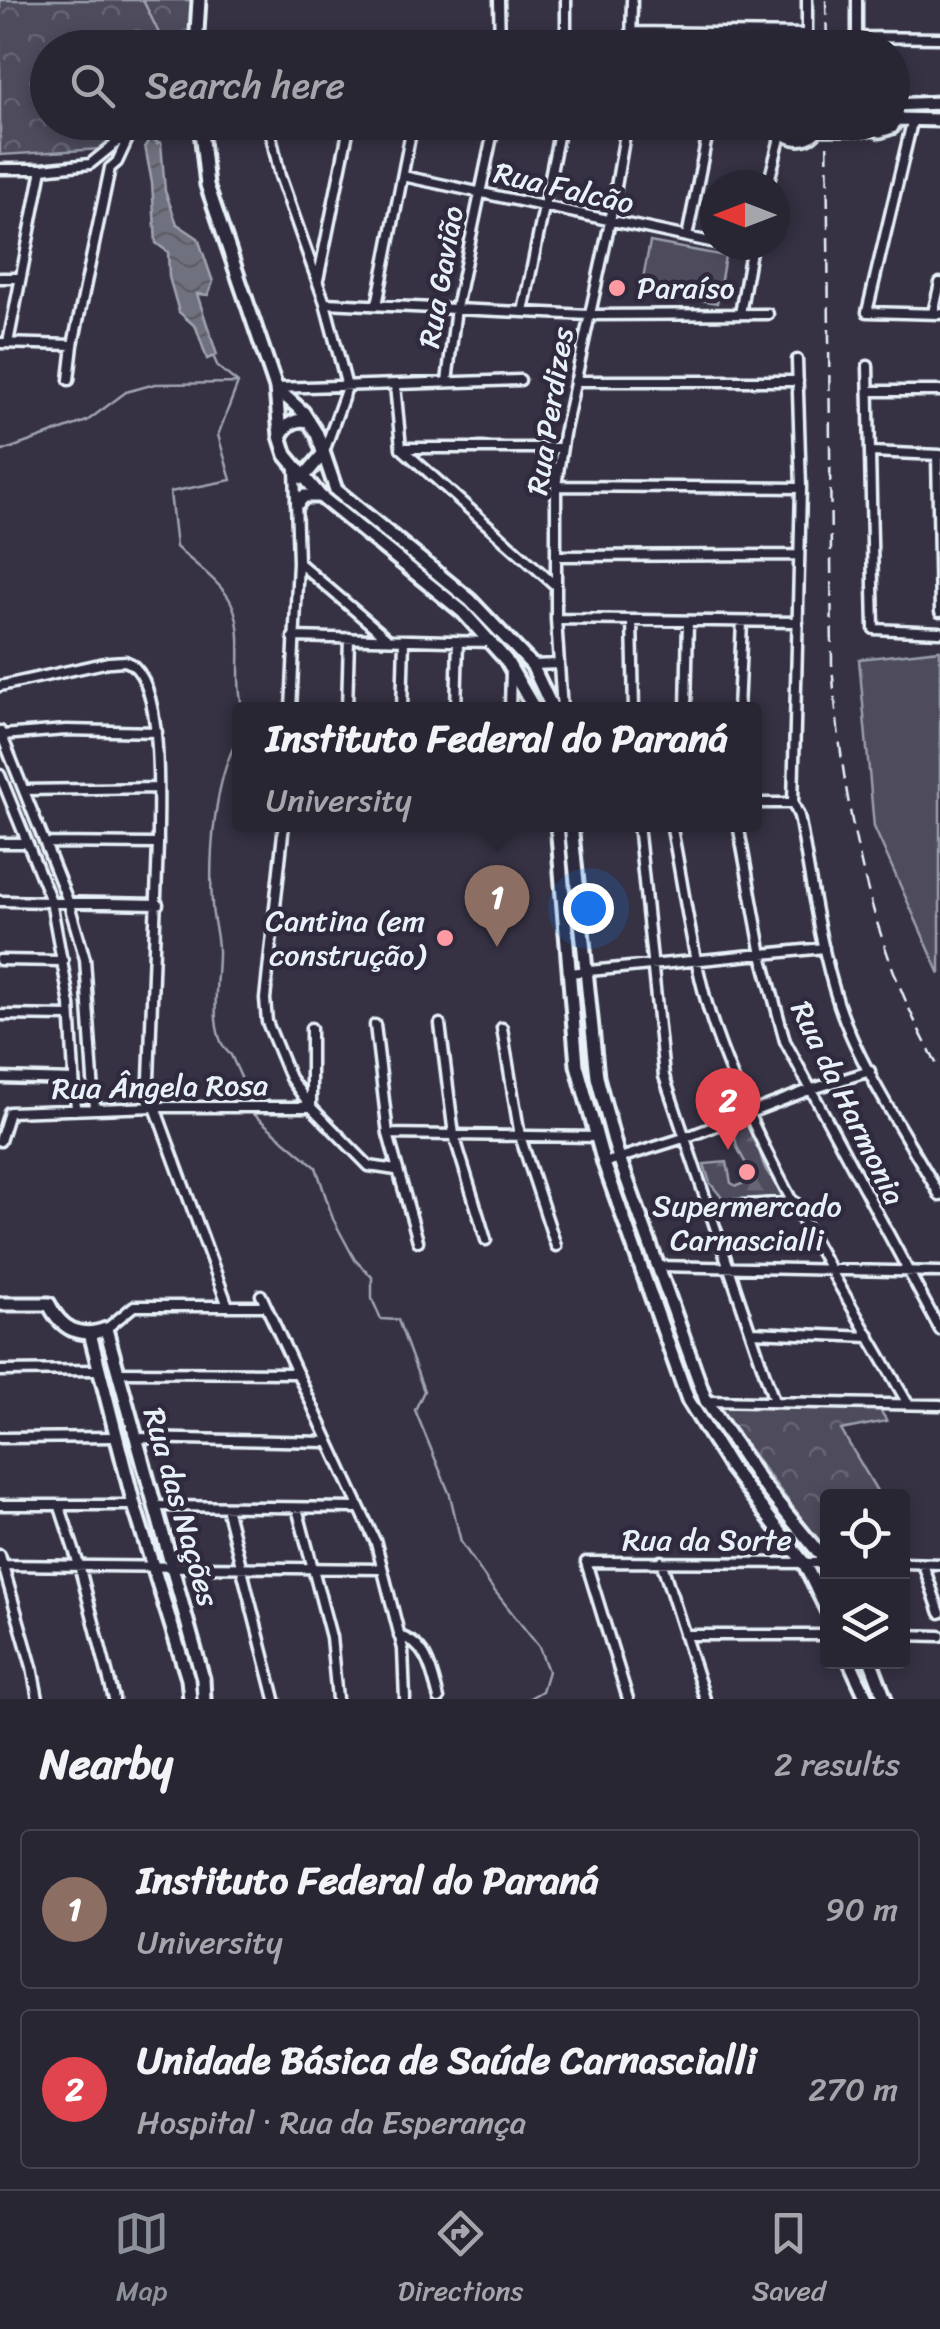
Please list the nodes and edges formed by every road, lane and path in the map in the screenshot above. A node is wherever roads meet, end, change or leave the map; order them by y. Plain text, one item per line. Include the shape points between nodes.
1 (199, 0) edge
2 (500, 0) edge
3 (566, 0) edge
4 (632, 0) edge
5 (807, 0) edge
6 (858, 0) edge
7 (198, 30) edge
8 (500, 30) edge
9 (566, 30) edge
10 (632, 30) edge
11 (807, 30) edge
12 (858, 30) edge
13 (910, 38) edge
14 (940, 38) edge
15 (940, 103) edge
16 (910, 108) edge
17 (912, 118) joint
18 (940, 120) edge
19 (910, 127) edge
20 (121, 140) edge
21 (127, 140) edge
22 (202, 140) edge
23 (272, 140) edge
24 (346, 140) edge
25 (410, 140) edge
26 (492, 140) edge
27 (557, 140) edge
28 (624, 140) edge
29 (706, 140) edge
30 (777, 140) edge
31 (907, 140) edge
32 (105, 153) junction
33 (114, 165) junction
34 (0, 169) edge
35 (42, 169) junction
36 (771, 170) edge
37 (404, 176) junction
38 (480, 191) junction
39 (544, 204) junction
40 (610, 222) junction
41 (687, 237) junction
42 (700, 240) edge
43 (303, 243) junction
44 (326, 245) junction
45 (749, 260) edge
46 (0, 278) edge
47 (20, 278) junction
48 (318, 283) junction
49 (940, 284) edge
50 (325, 303) junction
51 (378, 305) junction
52 (456, 308) junction
53 (523, 312) junction
54 (740, 314) junction
55 (768, 314) dead end
56 (937, 314) edge
57 (589, 316) junction
58 (4, 343) edge
59 (73, 344) junction
60 (798, 360) dead end
61 (868, 366) dead end
62 (69, 380) dead end
63 (520, 380) dead end
64 (575, 381) junction
65 (798, 381) junction
66 (447, 382) junction
67 (395, 385) junction
68 (347, 386) junction
69 (276, 388) junction
70 (869, 390) junction
71 (940, 390) edge
72 (309, 422) junction
73 (280, 436) junction
74 (402, 448) junction
75 (561, 448) junction
76 (871, 452) junction
77 (323, 454) junction
78 (939, 455) edge
79 (299, 473) junction
80 (556, 486) junction
81 (801, 488) junction
82 (320, 496) junction
83 (298, 504) junction
84 (557, 556) junction
85 (800, 556) junction
86 (298, 562) junction
87 (556, 586) junction
88 (940, 612) edge
89 (556, 619) junction
90 (632, 620) junction
91 (688, 621) junction
92 (742, 622) junction
93 (798, 622) junction
94 (940, 632) edge
95 (293, 637) junction
96 (349, 638) junction
97 (388, 638) junction
98 (404, 640) junction
99 (458, 642) junction
100 (490, 642) junction
101 (559, 664) junction
102 (532, 665) junction
103 (511, 666) junction
104 (0, 686) edge
105 (291, 702) edge
106 (348, 702) edge
107 (402, 702) edge
108 (456, 702) edge
109 (510, 702) edge
110 (531, 702) edge
111 (549, 702) edge
112 (561, 702) edge
113 (634, 702) edge
114 (686, 702) edge
115 (738, 702) edge
116 (157, 732) junction
117 (1, 733) edge
118 (1, 782) edge
119 (157, 788) junction
120 (24, 790) junction
121 (762, 803) edge
122 (793, 803) junction
123 (283, 832) edge
124 (557, 832) edge
125 (572, 832) edge
126 (639, 832) edge
127 (673, 832) edge
128 (739, 832) edge
129 (27, 843) junction
130 (45, 843) junction
131 (0, 844) edge
132 (158, 844) junction
133 (0, 901) edge
134 (51, 901) junction
135 (68, 901) junction
136 (158, 904) junction
137 (824, 948) junction
138 (762, 956) junction
139 (0, 960) edge
140 (64, 961) junction
141 (699, 963) junction
142 (651, 966) junction
143 (584, 973) junction
144 (570, 974) junction
145 (0, 1015) edge
146 (70, 1016) junction
147 (440, 1024) dead end
148 (375, 1025) dead end
149 (311, 1028) dead end
150 (502, 1028) dead end
151 (870, 1071) junction
152 (0, 1078) edge
153 (74, 1080) junction
154 (809, 1090) junction
155 (155, 1107) junction
156 (311, 1107) junction
157 (76, 1110) junction
158 (95, 1110) junction
159 (749, 1114) junction
160 (388, 1134) junction
161 (454, 1135) junction
162 (520, 1136) junction
163 (596, 1137) junction
164 (686, 1138) junction
165 (0, 1142) edge
166 (618, 1156) junction
167 (604, 1163) junction
168 (396, 1170) junction
169 (940, 1196) edge
170 (795, 1202) junction
171 (711, 1207) junction
172 (486, 1240) dead end
173 (418, 1241) dead end
174 (556, 1246) dead end
175 (658, 1266) junction
176 (728, 1267) junction
177 (833, 1270) junction
178 (908, 1271) junction
179 (940, 1272) edge
180 (261, 1295) dead end
181 (0, 1304) edge
182 (228, 1306) junction
183 (266, 1306) junction
184 (106, 1329) junction
185 (940, 1330) edge
186 (752, 1332) junction
187 (90, 1334) junction
188 (870, 1337) junction
189 (112, 1353) junction
190 (96, 1356) junction
191 (100, 1370) junction
192 (0, 1372) edge
193 (118, 1372) junction
194 (297, 1373) junction
195 (706, 1401) junction
196 (774, 1402) junction
197 (908, 1404) junction
198 (940, 1405) edge
199 (117, 1437) junction
200 (0, 1438) edge
201 (136, 1438) junction
202 (326, 1442) junction
203 (0, 1505) edge
204 (134, 1505) junction
205 (155, 1506) junction
206 (60, 1507) junction
207 (226, 1508) junction
208 (297, 1508) junction
209 (358, 1508) junction
210 (820, 1554) edge
211 (661, 1561) junction
212 (1, 1562) edge
213 (804, 1563) junction
214 (820, 1563) edge
215 (910, 1564) edge
216 (924, 1564) junction
217 (940, 1564) edge
218 (80, 1565) junction
219 (152, 1568) junction
220 (172, 1568) junction
221 (242, 1568) junction
222 (312, 1569) junction
223 (382, 1569) junction
224 (820, 1596) edge
225 (940, 1613) edge
226 (684, 1635) junction
227 (820, 1635) edge
228 (399, 1636) junction
229 (910, 1636) edge
230 (940, 1636) edge
231 (853, 1669) edge
232 (873, 1669) edge
233 (38, 1699) edge
234 (114, 1699) edge
235 (190, 1699) edge
236 (204, 1699) edge
237 (274, 1699) edge
238 (337, 1699) edge
239 (406, 1699) edge
240 (439, 1699) edge
241 (628, 1699) edge
242 (705, 1699) edge
243 (867, 1699) edge
244 (885, 1699) edge

1 - 7 street
2 - 8 street
3 - 9 street
4 - 10 street
5 - 11 street
6 - 12 street
13 - 14 street
15 - 16 street
17 - 18 street
17 - 19 street
20 - 32 street
21 - 33 street
22 - 69 street via 207,185
23 - 43 street
24 - 44 street
25 - 37 street
26 - 38 street, Rua Gavião
27 - 39 street
28 - 40 street, Rua Perdizes
29 - 41 street
30 - 36 street
31 - 56 street via 867,312
32 - 33 street via 104,162
32 - 35 street via 90,164
33 - 59 street
34 - 35 street
35 - 47 street
37 - 38 street, Rua Falcão
37 - 51 street
38 - 39 street, Rua Falcão
38 - 52 street, Rua Gavião
39 - 40 street, Rua Falcão
39 - 53 street
40 - 41 street, Rua Falcão
40 - 57 street, Rua Perdizes
41 - 42 street, Rua Falcão
43 - 44 street
43 - 48 street
44 - 48 street
45 - 54 street
46 - 47 street
47 - 58 street
48 - 50 street
49 - 56 street
50 - 51 street
50 - 68 street
51 - 52 street
52 - 53 street
52 - 66 street, Rua Gavião
53 - 57 street
54 - 55 street
54 - 57 street
57 - 64 street, Rua Perdizes
58 - 59 street
59 - 62 street
60 - 65 street
61 - 70 street
63 - 66 street
64 - 65 street
64 - 75 street, Rua Perdizes
65 - 81 street
66 - 67 street
67 - 68 street
67 - 74 street
68 - 69 street
68 - 77 street
69 - 72 street
69 - 73 street
70 - 71 street
70 - 76 street
72 - 73 street via 294,422
72 - 77 street
73 - 79 street
74 - 75 street
74 - 87 street
75 - 80 street, Rua Perdizes
76 - 78 street
76 - 94 street via 874,629
77 - 79 street
77 - 102 street via 336,490 470,600
78 - 88 street
79 - 82 street
79 - 83 street
80 - 81 street
80 - 84 street, Rua Perdizes
81 - 85 street
82 - 83 street via 304,496
82 - 100 street via 463,612
83 - 86 street
84 - 85 street
84 - 87 street, Rua Perdizes
85 - 93 street
86 - 95 street
86 - 97 street
87 - 89 street, Rua Perdizes
89 - 90 street
89 - 101 street, Rua Perdizes
90 - 91 street
90 - 113 street
91 - 92 street
91 - 114 street
92 - 93 street
92 - 115 street
93 - 122 street
95 - 96 street
95 - 105 street
96 - 97 street
96 - 106 street
97 - 98 street
98 - 99 street
98 - 107 street
99 - 100 street
99 - 108 street
100 - 103 street
101 - 102 street
101 - 112 street, Rua Perdizes
102 - 111 street
103 - 109 street
103 - 110 street
104 - 116 street via 124,661 148,691
116 - 117 street
116 - 119 street
117 - 120 street
118 - 129 street
119 - 120 street
119 - 132 street
120 - 130 street
121 - 122 street
122 - 137 street
123 - 156 street via 264,998 290,1078
124 - 144 street
125 - 143 street
126 - 142 street
127 - 141 street
128 - 138 street, Rua da Harmonia
129 - 131 street
129 - 134 street
130 - 132 street
130 - 135 street
132 - 136 street
133 - 134 street
134 - 135 street
134 - 140 street
135 - 136 street
135 - 158 street via 85,959
136 - 155 street via 148,1056
137 - 138 street
137 - 151 street via 840,1008
138 - 141 street
138 - 154 street, Rua da Harmonia via 785,1040
139 - 140 street
140 - 146 street
141 - 142 street
141 - 159 street via 716,1031
142 - 143 street
142 - 164 street via 664,1076
143 - 144 street
143 - 166 street via 597,1077
144 - 163 street via 577,1065
145 - 146 street
146 - 153 street
147 - 161 street
148 - 160 street
149 - 156 street
150 - 162 street
151 - 154 street
151 - 169 street
152 - 153 street
153 - 157 street
154 - 159 street
154 - 178 street, Rua da Harmonia
155 - 156 street, Rua Ângela Rosa
155 - 158 street, Rua Ângela Rosa
155 - 182 street
156 - 168 street via 369,1166
157 - 158 street, Rua Ângela Rosa
157 - 165 street, Rua Ângela Rosa via 9,1112
159 - 164 street
159 - 170 street
160 - 161 street
160 - 168 street
161 - 162 street
161 - 172 street
162 - 163 street
162 - 174 street
163 - 167 street
164 - 166 street
164 - 171 street
166 - 167 street
166 - 175 street
167 - 213 street via 688,1400
168 - 173 street
170 - 171 street
170 - 177 street
171 - 176 street
175 - 176 street
175 - 195 street
176 - 177 street
176 - 186 street
177 - 178 street
177 - 188 street
178 - 179 street
178 - 185 street, Rua da Harmonia
180 - 183 street
181 - 187 street via 50,1300 67,1328
182 - 183 street
182 - 184 street via 134,1306
183 - 194 street
184 - 187 street
184 - 189 street, Rua das Nações
186 - 188 street
186 - 196 street
187 - 190 street, Rua das Nações
188 - 197 street
189 - 190 street
189 - 193 street, Rua das Nações
190 - 191 street, Rua das Nações
191 - 192 street
191 - 199 street, Rua das Nações
193 - 194 street
193 - 201 street, Rua das Nações
194 - 202 street
195 - 196 street
195 - 210 street
196 - 197 street
197 - 198 street
199 - 200 street
199 - 204 street, Rua das Nações
201 - 202 street
201 - 205 street, Rua das Nações
202 - 209 street
203 - 206 street
204 - 206 street
204 - 219 street, Rua das Nações
205 - 207 street
205 - 220 street, Rua das Nações
206 - 218 street
207 - 208 street
207 - 221 street
208 - 209 street
208 - 222 street
209 - 223 street
211 - 213 street, Rua da Sorte
211 - 226 street
211 - 241 street, Rua da Sorte via 586,1562
212 - 218 street
212 - 233 street
213 - 214 street, Rua da Sorte
213 - 224 street
215 - 216 street
216 - 217 street
216 - 225 street
218 - 219 street
218 - 234 street
219 - 220 street
219 - 235 street, Rua das Nações
220 - 221 street
220 - 236 street, Rua das Nações
221 - 222 street
221 - 237 street
222 - 223 street
222 - 238 street via 331,1637
223 - 228 street
226 - 227 street
226 - 242 street
228 - 239 street
228 - 240 street via 429,1662
229 - 230 street
231 - 243 street
232 - 244 street

